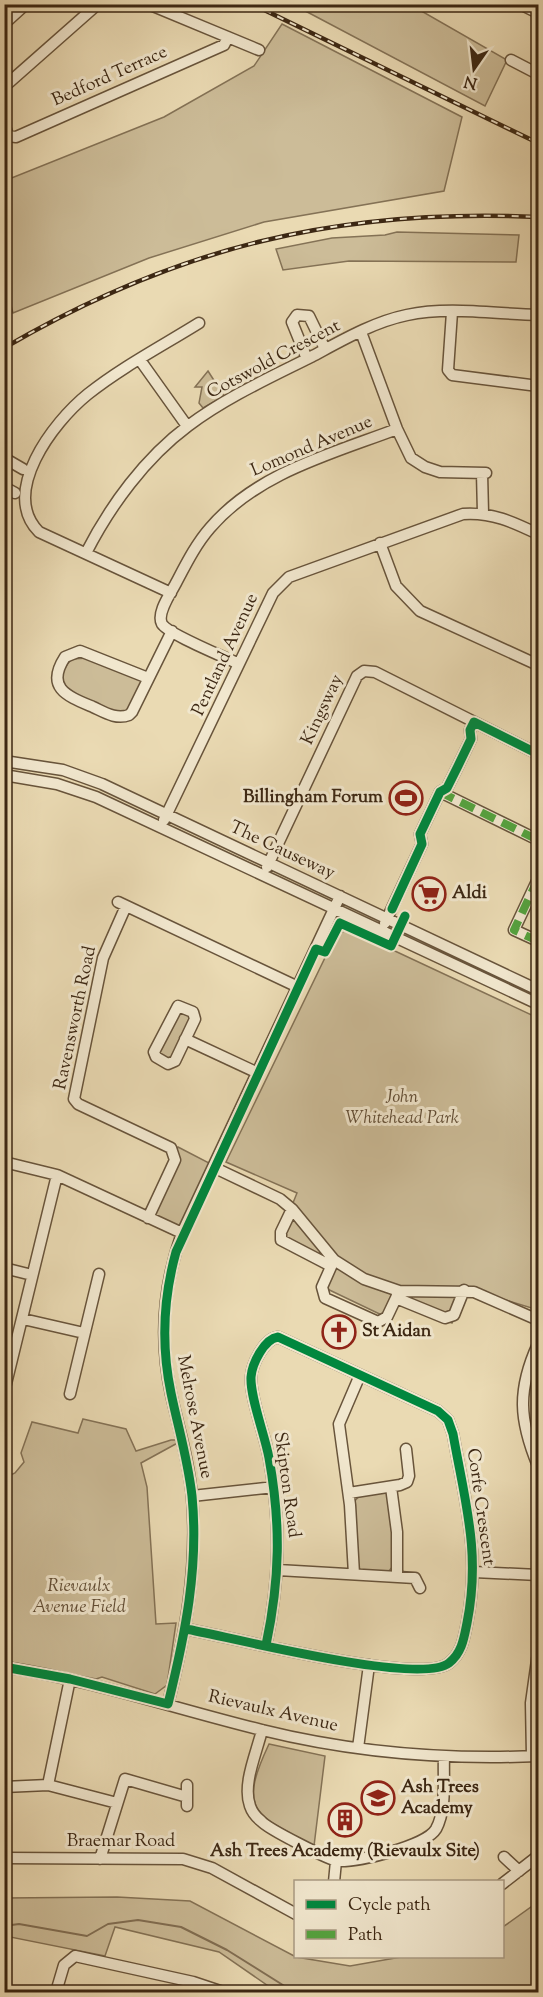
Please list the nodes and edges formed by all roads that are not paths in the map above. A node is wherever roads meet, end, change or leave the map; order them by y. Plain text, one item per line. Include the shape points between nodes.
1 (26, 4) edge
2 (98, 4) edge
3 (148, 4) edge
4 (520, 4) edge
5 (538, 13) edge
6 (4, 24) edge
7 (228, 37) junction
8 (259, 50) dead end
9 (511, 60) dead end
10 (538, 74) edge
11 (4, 87) edge
12 (4, 123) edge
13 (6, 139) edge
14 (452, 312) junction
15 (538, 315) edge
16 (199, 323) dead end
17 (362, 332) junction
18 (326, 350) junction
19 (308, 359) junction
20 (140, 360) junction
21 (538, 386) edge
22 (187, 426) junction
23 (397, 429) junction
24 (4, 458) edge
25 (23, 469) junction
26 (4, 487) edge
27 (15, 493) junction
28 (483, 513) junction
29 (538, 534) edge
30 (380, 543) junction
31 (86, 554) junction
32 (171, 593) junction
33 (172, 632) junction
34 (239, 664) junction
35 (538, 665) edge
36 (148, 678) junction
37 (474, 722) junction
38 (538, 754) edge
39 (4, 761) edge
40 (4, 776) edge
41 (440, 792) junction
42 (166, 815) junction
43 (160, 827) junction
44 (538, 840) edge
45 (269, 863) junction
46 (262, 876) junction
47 (538, 879) edge
48 (538, 890) edge
49 (340, 896) junction
50 (334, 910) junction
51 (387, 917) junction
52 (517, 930) junction
53 (381, 932) junction
54 (538, 940) edge
55 (298, 987) junction
56 (538, 990) edge
57 (538, 1004) edge
58 (185, 1039) junction
59 (258, 1073) junction
60 (4, 1162) edge
61 (213, 1167) junction
62 (57, 1175) junction
63 (292, 1209) junction
64 (148, 1218) junction
65 (182, 1233) junction
66 (332, 1263) junction
67 (4, 1268) edge
68 (99, 1274) dead end
69 (32, 1275) junction
70 (464, 1290) junction
71 (397, 1294) junction
72 (23, 1319) junction
73 (538, 1320) edge
74 (84, 1333) junction
75 (273, 1338) joint
76 (538, 1344) edge
77 (8, 1363) edge
78 (360, 1375) junction
79 (4, 1392) edge
80 (69, 1394) dead end
81 (406, 1449) dead end
82 (538, 1466) edge
83 (274, 1486) junction
84 (395, 1486) junction
85 (349, 1493) junction
86 (192, 1496) junction
87 (278, 1570) junction
88 (474, 1572) junction
89 (354, 1574) junction
90 (538, 1575) edge
91 (397, 1577) junction
92 (420, 1588) dead end
93 (186, 1629) junction
94 (266, 1645) junction
95 (538, 1653) edge
96 (369, 1665) junction
97 (4, 1667) edge
98 (70, 1679) junction
99 (168, 1704) junction
100 (262, 1730) junction
101 (358, 1748) junction
102 (444, 1756) junction
103 (536, 1756) edge
104 (48, 1785) junction
105 (187, 1785) dead end
106 (4, 1787) edge
107 (117, 1803) junction
108 (502, 1856) dead end
109 (538, 1856) edge
110 (4, 1858) edge
111 (100, 1859) junction
112 (336, 1861) junction
113 (519, 1871) junction
114 (334, 1880) edge
115 (504, 1882) edge
116 (294, 1913) edge
117 (191, 1987) edge
118 (56, 1992) edge
119 (223, 1992) edge

1 - 6 street
2 - 11 street
3 - 7 street
4 - 5 street
7 - 8 street
7 - 13 street, Bedford Terrace via 224,45
9 - 10 street
12 - 13 street
14 - 15 street, Cotswold Crescent
14 - 17 street, Cotswold Crescent via 404,315
14 - 21 street via 448,370 452,375
16 - 20 street
17 - 18 street, Cotswold Crescent
17 - 23 street
18 - 19 street, Cotswold Crescent
18 - 19 street via 309,316 297,315 292,322
19 - 22 street, Cotswold Crescent
20 - 22 street
20 - 25 street via 65,414
22 - 31 street, Cotswold Crescent via 129,485
23 - 28 street via 405,451 425,467 440,472 484,473
23 - 32 street, Lomond Avenue via 260,485 209,528
24 - 25 street
25 - 27 street
26 - 27 street
27 - 31 street via 23,519 31,527
28 - 29 street, Pentland Avenue
28 - 30 street, Pentland Avenue via 463,514
30 - 34 street, Pentland Avenue via 301,570 280,584
30 - 35 street via 396,586 420,611
31 - 32 street
32 - 33 street, Lomond Avenue via 160,616 164,627
33 - 34 street
33 - 36 street
34 - 42 street, Pentland Avenue
36 - 36 street via 132,711 121,718 67,696 60,688 57,674 65,657 80,651
37 - 38 street, Kingsway
37 - 41 street via 471,739 449,784
37 - 45 street, Kingsway via 375,672 364,671 357,676
39 - 42 street, The Causeway via 63,770
40 - 43 street, The Causeway via 74,789
41 - 44 street
41 - 51 street via 420,834 422,844
42 - 43 street, Pentland Avenue
42 - 45 street, The Causeway
43 - 46 street, The Causeway
45 - 46 street, Kingsway
45 - 49 street, The Causeway
46 - 50 street, The Causeway
47 - 52 street
48 - 52 street
49 - 50 street, Melrose Avenue
49 - 51 street, The Causeway
50 - 53 street, The Causeway
50 - 55 street, Melrose Avenue
51 - 53 street
51 - 56 street, The Causeway
52 - 54 street
53 - 57 street, The Causeway
55 - 59 street, Melrose Avenue
55 - 64 street, Ravensworth Road via 122,904 103,958 74,1099 171,1148 175,1160
58 - 58 street via 172,1064 154,1055 178,1006 196,1015
58 - 59 street
59 - 61 street, Melrose Avenue
60 - 62 street
61 - 63 street via 280,1199
61 - 65 street, Melrose Avenue
62 - 64 street
62 - 69 street
63 - 66 street
63 - 66 street via 281,1240
64 - 65 street
65 - 86 street, Melrose Avenue via 167,1289 164,1340
66 - 71 street
66 - 71 street via 322,1287 325,1298 378,1322 387,1317
67 - 69 street
68 - 74 street
69 - 72 street
70 - 71 street
70 - 71 street via 450,1318
70 - 73 street
72 - 74 street
72 - 77 street
74 - 80 street
75 - 78 street, Corfe Crescent
75 - 83 street, Skipton Road via 265,1345 251,1376
76 - 82 street via 527,1372 522,1408 526,1434
77 - 79 street
78 - 85 street via 339,1424
78 - 88 street, Corfe Crescent via 438,1411 448,1420 473,1544
81 - 84 street via 409,1476 407,1482
83 - 86 street
83 - 87 street, Skipton Road
84 - 85 street
84 - 91 street
85 - 89 street
86 - 93 street, Melrose Avenue via 193,1573
87 - 89 street
87 - 94 street, Skipton Road
88 - 90 street
88 - 96 street, Corfe Crescent via 463,1642 449,1663 428,1670
89 - 91 street
91 - 92 street via 415,1578
93 - 94 street, Corfe Crescent
93 - 99 street, Melrose Avenue
94 - 96 street, Corfe Crescent
95 - 103 street via 531,1703
96 - 101 street
97 - 98 street, Rievaulx Avenue
98 - 99 street, Rievaulx Avenue
98 - 104 street
99 - 100 street, Rievaulx Avenue
100 - 101 street, Rievaulx Avenue
100 - 112 street via 249,1784 253,1811 265,1824
101 - 102 street, Rievaulx Avenue
102 - 103 street, Rievaulx Avenue
102 - 112 street via 441,1812 433,1833 408,1848
104 - 106 street
104 - 107 street
105 - 107 street via 187,1801 127,1779
107 - 111 street
108 - 113 street
109 - 113 street
110 - 111 street, Braemar Road
111 - 116 street, Braemar Road via 193,1861
112 - 114 street
113 - 115 street
117 - 118 street via 75,1956 64,1965
117 - 119 street

